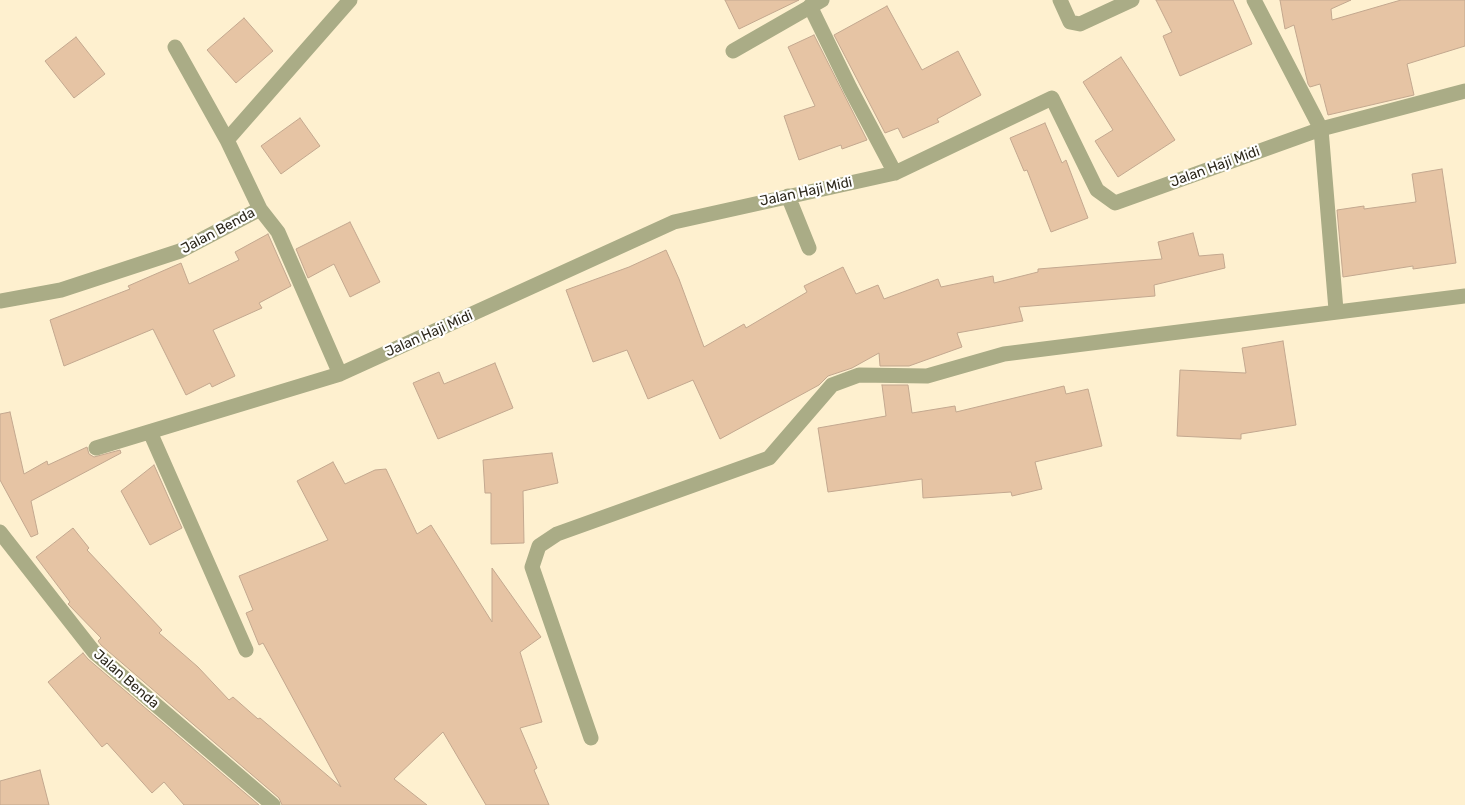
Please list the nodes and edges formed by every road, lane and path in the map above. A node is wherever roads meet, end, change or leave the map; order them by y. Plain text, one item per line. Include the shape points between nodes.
1 (350, 0) edge
2 (1060, 0) edge
3 (1132, 0) edge
4 (1254, 0) edge
5 (807, 4) edge
6 (175, 47) dead end
7 (733, 51) dead end
8 (1465, 91) edge
9 (1321, 129) junction
10 (227, 140) junction
11 (895, 173) junction
12 (788, 196) junction
13 (260, 209) junction
14 (809, 248) dead end
15 (1465, 296) edge
16 (0, 301) edge
17 (1336, 310) junction
18 (340, 374) junction
19 (150, 432) junction
20 (96, 448) dead end
21 (0, 532) edge
22 (246, 650) dead end
23 (591, 738) dead end
24 (273, 805) edge

1 - 10 street
2 - 3 street via 1070,22 1080,24
4 - 9 street
5 - 7 street
5 - 11 street
6 - 10 street, Jalan Benda
8 - 9 street, Jalan Haji Midi
9 - 11 street, Jalan Haji Midi via 1115,203 1096,190 1052,98
9 - 17 street
10 - 13 street, Jalan Benda
11 - 12 street, Jalan Haji Midi
12 - 14 street
12 - 18 street, Jalan Haji Midi via 674,222
13 - 16 street, Jalan Benda via 180,251 61,290
13 - 18 street via 278,232
15 - 17 street
17 - 23 street via 1004,354 927,376 859,375 832,385 768,458 557,534 539,546 532,567
18 - 19 street, Jalan Haji Midi
19 - 20 street, Jalan Haji Midi
19 - 22 street
21 - 24 street, Jalan Benda via 94,652

